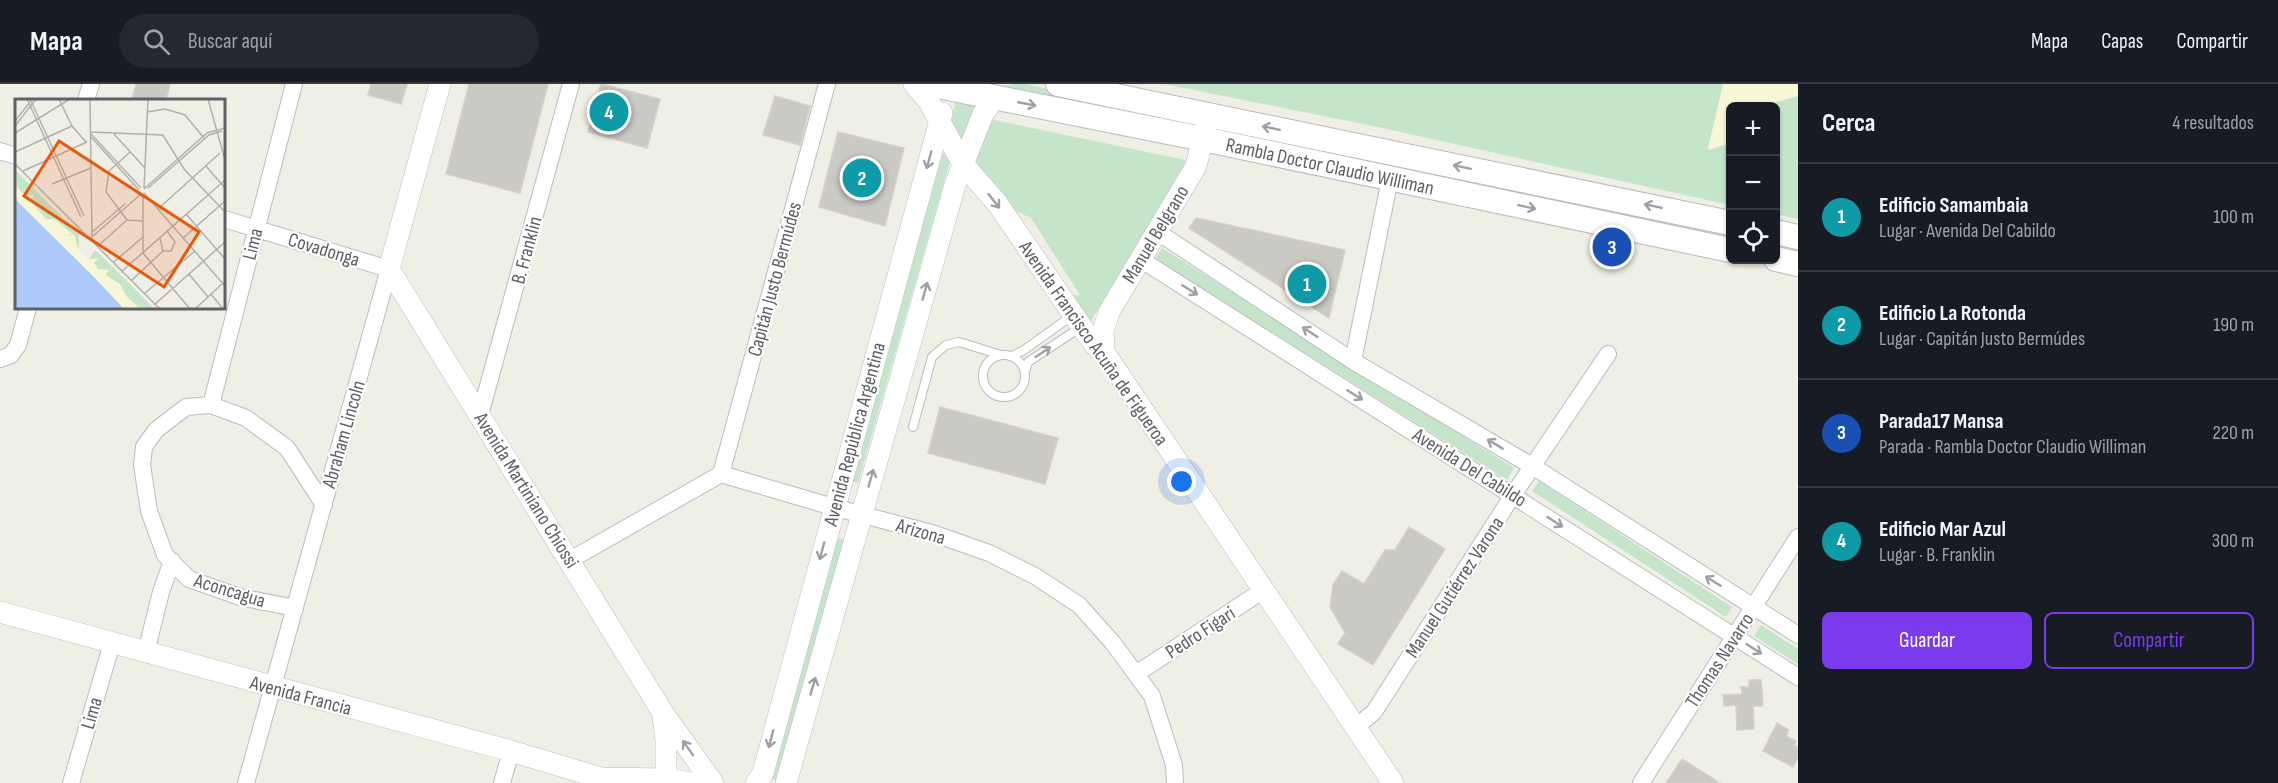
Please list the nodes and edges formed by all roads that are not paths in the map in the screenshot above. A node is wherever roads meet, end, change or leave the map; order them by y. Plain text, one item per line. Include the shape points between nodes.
1 (91, 84) edge
2 (294, 84) edge
3 (440, 84) edge
4 (571, 84) edge
5 (827, 84) edge
6 (914, 84) edge
7 (1058, 84) edge
8 (942, 85) edge
9 (995, 98) junction
10 (86, 99) edge
11 (1209, 115) junction
12 (940, 121) junction
13 (1203, 139) junction
14 (0, 151) edge
15 (15, 156) edge
16 (963, 164) junction
17 (1390, 179) junction
18 (1681, 212) junction
19 (225, 219) edge
20 (1726, 222) edge
21 (257, 228) junction
22 (1156, 231) junction
23 (1780, 233) edge
24 (1798, 237) edge
25 (1676, 238) junction
26 (1726, 249) edge
27 (1140, 259) junction
28 (1780, 260) edge
29 (1798, 264) edge
30 (390, 269) junction
31 (28, 309) edge
32 (1077, 321) junction
33 (1104, 352) junction
34 (1608, 354) dead end
35 (1001, 355) junction
36 (1012, 356) junction
37 (0, 359) edge
38 (1353, 361) junction
39 (1025, 373) junction
40 (211, 405) junction
41 (480, 415) junction
42 (913, 427) dead end
43 (1532, 466) junction
44 (721, 474) junction
45 (1513, 495) junction
46 (324, 505) junction
47 (833, 507) junction
48 (861, 515) junction
49 (1798, 537) edge
50 (570, 560) junction
51 (172, 561) junction
52 (1265, 589) junction
53 (1753, 607) junction
54 (295, 608) junction
55 (0, 612) edge
56 (1798, 635) edge
57 (1734, 636) junction
58 (112, 643) junction
59 (146, 652) junction
60 (1136, 674) junction
61 (1798, 677) edge
62 (272, 687) junction
63 (663, 713) junction
64 (1356, 728) junction
65 (511, 751) junction
66 (606, 781) edge
67 (666, 781) edge
68 (71, 783) edge
69 (246, 783) edge
70 (502, 783) edge
71 (691, 783) edge
72 (713, 783) edge
73 (756, 783) edge
74 (786, 783) edge
75 (1175, 783) edge
76 (1393, 783) edge
77 (1641, 783) edge

1 - 10 street
2 - 21 street, Lima
3 - 30 street, Abraham Lincoln
4 - 41 street, B. Franklin
5 - 44 street, Capitán Justo Bermúdes
6 - 12 street, Avenida Francisco Acuña de Figueroa
7 - 11 main road, Rambla Doctor Claudio Williman
8 - 9 main road, Rambla Doctor Claudio Williman
8 - 12 street, Avenida República Argentina
9 -> 13 main road, Rambla Doctor Claudio Williman
9 - 16 street, Avenida República Argentina via 983,114
11 - 13 street, Manuel Belgrano
18 -> 11 main road, Rambla Doctor Claudio Williman
12 - 16 street, Avenida Francisco Acuña de Figueroa
12 -> 47 street, Avenida República Argentina
13 - 17 main road, Rambla Doctor Claudio Williman
13 - 22 street, Manuel Belgrano via 1196,166
14 - 15 street
16 -> 32 street, Avenida Francisco Acuña de Figueroa via 997,203
48 -> 16 street, Avenida República Argentina
17 -> 25 main road, Rambla Doctor Claudio Williman
17 - 38 street
18 - 20 main road, Rambla Doctor Claudio Williman
18 - 25 main road
19 - 21 street, Covadonga
21 - 30 street, Covadonga
21 - 40 street, Lima
22 - 27 street, Manuel Belgrano
38 -> 22 street, Avenida Del Cabildo
23 - 24 main road
25 - 26 main road, Rambla Doctor Claudio Williman
27 - 33 street, Manuel Belgrano via 1109,312 1103,331
27 -> 45 street, Avenida Del Cabildo
28 - 29 main road
30 - 41 street, Avenida Martiniano Chiossi
30 - 46 street, Abraham Lincoln
31 - 37 street via 18,345 11,355
32 - 33 street, Avenida Francisco Acuña de Figueroa
32 - 36 lane
39 -> 32 lane via 1028,362
33 - 52 street, Avenida Francisco Acuña de Figueroa
34 - 43 street, Manuel Gutiérrez Varona
35 - 36 lane
35 - 39 lane via 984,368 986,390 1006,398 1024,385
35 - 42 lane via 959,342 946,345 932,357
36 - 39 lane
43 -> 38 street, Avenida Del Cabildo
40 - 46 street via 246,418 287,448
40 - 51 street, Aconcagua via 186,407 156,430 144,447 142,465 149,511 165,555
41 - 50 street, Avenida Martiniano Chiossi
43 - 45 street, Manuel Gutiérrez Varona
53 -> 43 street, Avenida Del Cabildo
44 - 47 street, Arizona
44 - 50 street
45 -> 57 street, Avenida Del Cabildo
45 - 64 street, Manuel Gutiérrez Varona via 1374,711
46 - 54 street, Abraham Lincoln
47 - 48 street, Arizona
47 -> 73 street, Avenida República Argentina via 763,773
48 - 60 street, Arizona via 967,545 1035,576 1078,605
74 -> 48 street, Avenida República Argentina
49 - 53 street, Thomas Navarro
50 - 63 street, Avenida Martiniano Chiossi
51 - 54 street, Aconcagua via 189,579 240,597
51 - 59 street
52 - 60 street, Pedro Figari
52 - 64 street, Avenida Francisco Acuña de Figueroa
53 - 56 street, Avenida Del Cabildo
53 - 57 street, Thomas Navarro
54 - 62 street, Abraham Lincoln
55 - 58 street, Avenida Francia
57 -> 61 street, Avenida Del Cabildo
57 - 77 street, Thomas Navarro
58 - 59 street, Avenida Francia
58 - 68 street, Lima
59 - 62 street, Avenida Francia
60 - 75 street, Arizona via 1152,696 1174,765
62 - 65 street, Avenida Francia
62 - 69 street, Abraham Lincoln
63 - 67 street, Avenida Martiniano Chiossi
72 -> 63 street, Avenida Martiniano Chiossi
64 - 76 street, Avenida Francisco Acuña de Figueroa
65 - 66 street, Avenida Francia
65 - 70 street
66 - 67 street, Avenida Francia
67 - 71 street, Avenida Francia

